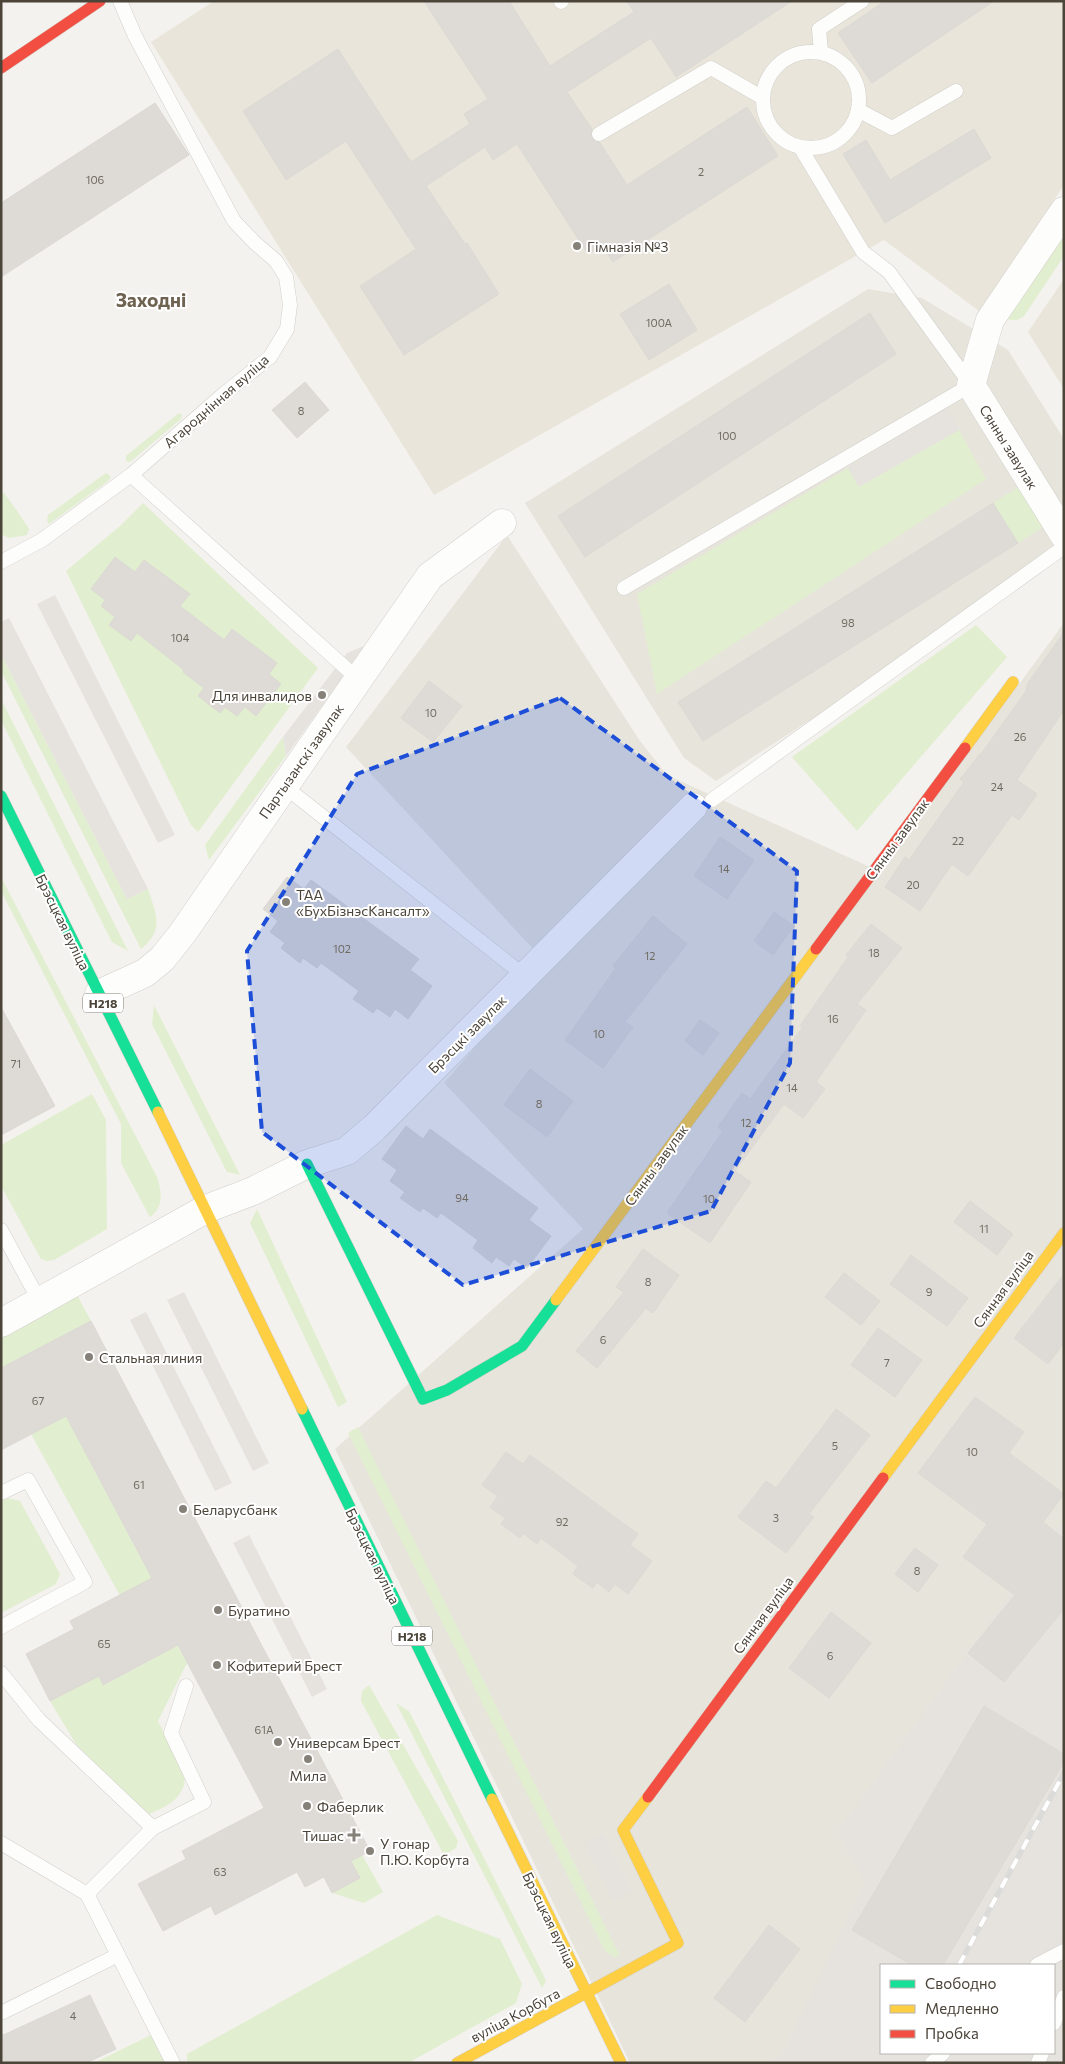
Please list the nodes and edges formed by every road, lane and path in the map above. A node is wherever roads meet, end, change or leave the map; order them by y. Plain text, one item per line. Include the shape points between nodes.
1 (100, 1) edge
2 (120, 1) edge
3 (862, 1) edge
4 (821, 52) junction
5 (1, 68) edge
6 (956, 91) dead end
7 (763, 98) junction
8 (858, 110) junction
9 (599, 134) dead end
10 (800, 146) junction
11 (1064, 211) edge
12 (971, 384) junction
13 (131, 475) junction
14 (502, 523) dead end
15 (1064, 535) edge
16 (1064, 547) edge
17 (1, 562) edge
18 (624, 588) dead end
19 (358, 679) junction
20 (1013, 682) dead end
21 (284, 786) junction
22 (1, 796) edge
23 (703, 803) joint
24 (516, 969) dead end
25 (99, 994) junction
26 (308, 1164) junction
27 (206, 1209) junction
28 (1, 1230) edge
29 (1064, 1233) edge
30 (40, 1302) junction
31 (1, 1323) edge
32 (1, 1493) edge
33 (1, 1627) edge
34 (1, 1673) edge
35 (186, 1686) dead end
36 (153, 1828) junction
37 (1, 1843) edge
38 (87, 1894) junction
39 (1064, 1951) edge
40 (118, 1955) junction
41 (1039, 1964) edge
42 (586, 1994) junction
43 (1064, 1997) edge
44 (1, 2013) edge
45 (1055, 2020) edge
46 (942, 2054) edge
47 (173, 2063) edge
48 (457, 2063) edge
49 (621, 2063) edge
50 (932, 2063) edge

1 - 5 street
2 - 13 lane, Агароднінная вуліца via 134,36 234,221 276,261 286,277 290,305 286,329 270,357
3 - 4 lane via 819,29
4 - 7 lane via 804,52 788,58 767,82
4 - 8 lane via 847,67 859,95
6 - 8 lane via 892,128
7 - 9 lane via 711,68
7 - 10 lane via 773,128 785,140
8 - 10 lane via 853,124 843,136 816,148
10 - 12 lane via 863,252 889,272
11 - 12 street via 990,320
12 - 15 street, Сянны завулак
12 - 18 lane
13 - 17 lane, Агароднінная вуліца via 42,540
13 - 19 lane
14 - 19 street, Партызанскі завулак via 430,576
16 - 23 lane
19 - 21 street, Партызанскі завулак
20 - 26 street, Сянны завулак via 522,1346 447,1390 423,1399
21 - 24 lane
21 - 25 street, Партызанскі завулак via 162,959 145,973
22 - 25 street, Брэсцкая вуліца / Н218
23 - 26 street, Брэсцкі завулак via 374,1128 347,1151
25 - 27 street, Брэсцкая вуліца / Н218
26 - 27 street, Брэсцкі завулак via 253,1191
27 - 30 street
27 - 42 street, Брэсцкая вуліца / Н218
28 - 30 lane
29 - 42 street, Сянная вуліца via 623,1830 678,1943
30 - 31 street
32 - 33 lane via 28,1480 84,1582
34 - 36 lane via 39,1720
35 - 36 lane via 171,1733 204,1802
36 - 38 lane
37 - 38 lane
38 - 40 lane
39 - 41 lane
40 - 44 lane
40 - 47 lane
42 - 48 street, вуліца Корбута
42 - 49 street, Брэсцкая вуліца / Н218
43 - 45 lane
46 - 50 lane

